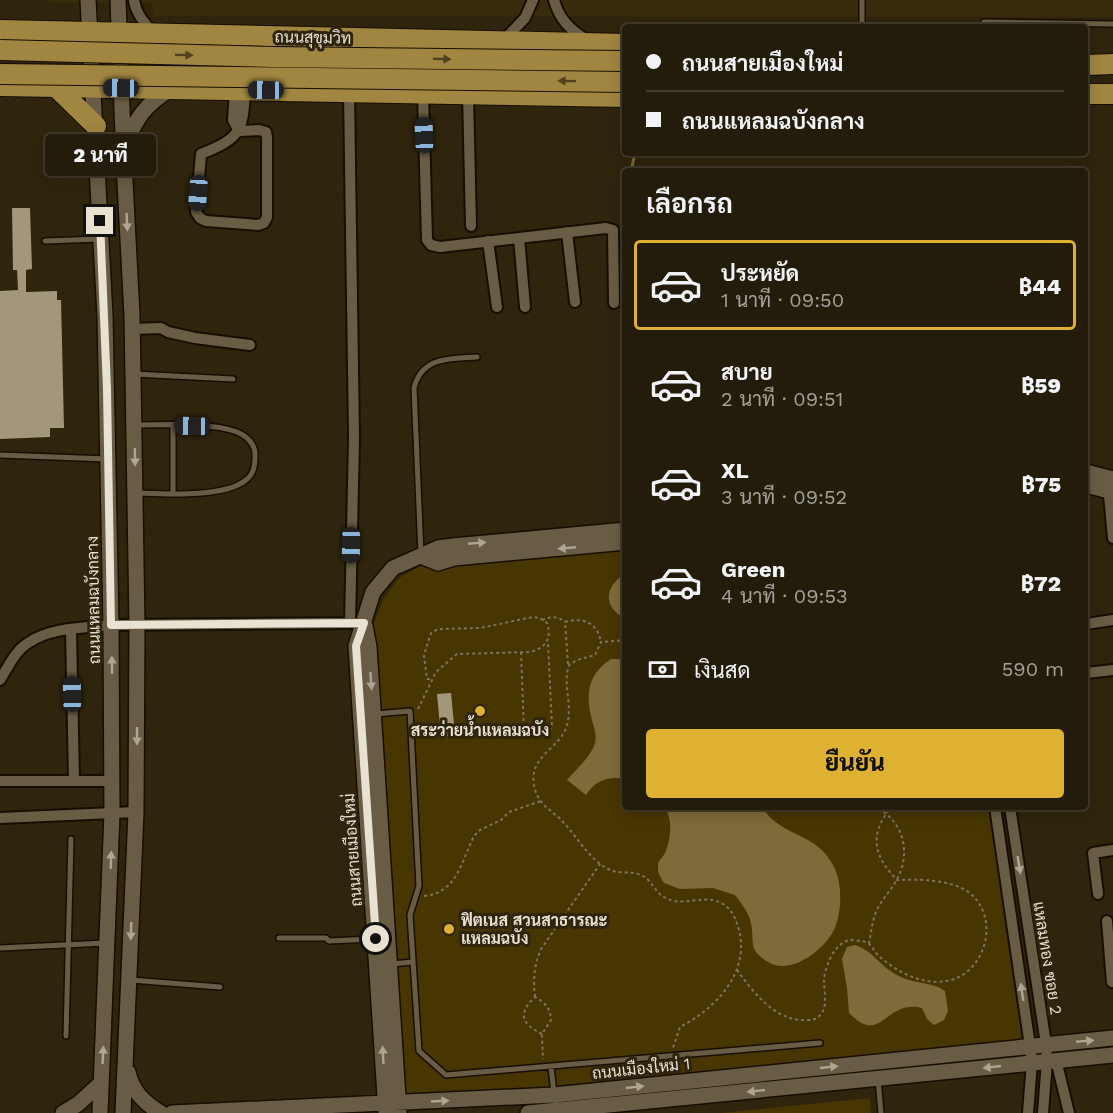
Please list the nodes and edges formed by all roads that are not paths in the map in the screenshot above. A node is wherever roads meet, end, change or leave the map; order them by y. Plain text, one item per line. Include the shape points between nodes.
1 (118, 0) edge
2 (134, 0) edge
3 (533, 0) edge
4 (554, 0) edge
5 (862, 0) edge
6 (88, 3) edge
7 (984, 22) dead end
8 (862, 24) edge
9 (1113, 24) edge
10 (0, 30) edge
11 (29, 31) junction
12 (65, 32) junction
13 (90, 33) junction
14 (120, 33) junction
15 (154, 34) junction
16 (174, 34) junction
17 (415, 39) junction
18 (504, 40) junction
19 (592, 43) junction
20 (622, 44) edge
21 (0, 50) edge
22 (622, 61) edge
23 (1113, 64) edge
24 (1088, 65) edge
25 (0, 74) edge
26 (622, 82) edge
27 (0, 86) edge
28 (25, 86) junction
29 (56, 87) junction
30 (94, 87) junction
31 (121, 88) junction
32 (168, 89) junction
33 (240, 90) junction
34 (349, 92) junction
35 (418, 93) junction
36 (468, 94) junction
37 (1088, 94) edge
38 (1113, 94) edge
39 (622, 97) edge
40 (96, 126) junction
41 (239, 131) junction
42 (123, 156) junction
43 (98, 165) junction
44 (471, 226) dead end
45 (567, 232) junction
46 (519, 238) junction
47 (101, 239) junction
48 (45, 241) dead end
49 (488, 241) junction
50 (574, 302) dead end
51 (614, 303) dead end
52 (525, 307) dead end
53 (497, 308) dead end
54 (105, 316) junction
55 (132, 322) junction
56 (250, 345) dead end
57 (477, 357) dead end
58 (133, 374) junction
59 (233, 380) dead end
60 (135, 425) junction
61 (173, 426) junction
62 (0, 455) edge
63 (109, 459) junction
64 (1088, 473) edge
65 (1088, 485) edge
66 (1111, 485) edge
67 (136, 493) junction
68 (173, 494) junction
69 (622, 531) edge
70 (1113, 538) edge
71 (622, 542) edge
72 (529, 545) junction
73 (421, 556) junction
74 (1113, 620) edge
75 (357, 623) junction
76 (1088, 624) edge
77 (111, 625) junction
78 (137, 625) junction
79 (71, 629) junction
80 (1113, 670) edge
81 (1088, 673) edge
82 (0, 680) edge
83 (367, 715) junction
84 (0, 781) edge
85 (74, 781) junction
86 (113, 781) junction
87 (995, 810) edge
88 (1010, 810) edge
89 (136, 812) junction
90 (112, 813) junction
91 (0, 818) edge
92 (71, 839) dead end
93 (1113, 850) edge
94 (1098, 894) dead end
95 (1024, 900) junction
96 (1010, 904) junction
97 (1107, 921) dead end
98 (1111, 937) edge
99 (279, 938) dead end
100 (376, 939) junction
101 (108, 943) junction
102 (67, 944) junction
103 (0, 948) edge
104 (413, 962) junction
105 (384, 965) junction
106 (129, 980) junction
107 (1112, 982) edge
108 (220, 987) dead end
109 (66, 1036) dead end
110 (1113, 1038) edge
111 (820, 1043) dead end
112 (1038, 1045) junction
113 (1113, 1055) edge
114 (126, 1060) junction
115 (1045, 1061) junction
116 (551, 1067) junction
117 (878, 1078) junction
118 (101, 1083) junction
119 (554, 1095) junction
120 (392, 1108) edge
121 (556, 1112) edge
122 (63, 1113) edge
123 (100, 1113) edge
124 (123, 1113) edge
125 (160, 1113) edge
126 (172, 1113) edge
127 (528, 1113) edge
128 (880, 1113) edge
129 (1028, 1113) edge
130 (1043, 1113) edge
131 (1069, 1113) edge

1 - 14 street
2 - 15 street via 140,18
3 - 18 street via 525,18
4 - 19 street via 563,22
5 - 8 lane
6 - 12 street
6 - 13 street, ถนนแหลมฉบังกลาง
7 - 9 lane
10 - 11 highway, ถนนสุขุมวิท
11 - 12 highway, ถนนสุขุมวิท
11 - 28 highway via 44,45 48,56 40,78
12 - 13 highway, ถนนสุขุมวิท
13 - 14 highway, ถนนสุขุมวิท
13 - 30 street, ถนนแหลมฉบังกลาง
14 - 15 highway, ถนนสุขุมวิท
14 - 31 street
15 - 16 highway, ถนนสุขุมวิท
16 - 17 highway, ถนนสุขุมวิท
16 - 32 highway via 143,46 137,64 143,79
17 - 18 highway, ถนนสุขุมวิท
17 - 35 highway via 399,54 397,69 402,83
18 - 19 highway, ถนนสุขุมวิท
19 - 20 highway, ถนนสุขุมวิท
21 -> 22 highway, ถนนสุขุมวิท, bridge
23 - 24 highway
26 -> 25 highway, bridge
27 - 28 highway
28 - 29 highway
29 - 30 highway
29 - 40 highway
30 - 31 highway
30 - 40 street, ถนนแหลมฉบังกลาง
31 - 32 highway
31 - 42 street
32 - 33 highway
32 - 42 street via 143,111
33 - 34 highway
33 - 41 street via 244,120
34 - 35 highway
34 - 75 street
35 - 36 highway
35 - 49 street via 427,240 440,247
36 - 39 highway
36 - 44 street
37 - 38 highway
40 - 43 street, ถนนแหลมฉบังกลาง
41 - 41 street via 220,147 201,154 196,212 206,221 258,225 267,217 266,132
42 - 43 street
42 -> 55 street
43 - 47 street, ถนนแหลมฉบังกลาง
45 - 46 street
45 - 50 street
45 - 51 street via 613,230
46 - 49 street
46 - 52 street
47 - 48 lane
47 - 54 street, ถนนแหลมฉบังกลาง
49 - 53 street
54 - 55 street
54 - 63 street, ถนนแหลมฉบังกลาง
55 - 56 street via 201,339
55 - 58 street
57 - 73 lane via 440,360 417,377 414,388
58 - 59 lane
58 - 60 street
60 - 61 lane
60 -> 67 street
61 - 68 lane
61 - 68 lane via 210,426 237,432 250,440 256,450 255,467 248,479 236,487
62 - 63 lane
63 - 77 street, ถนนแหลมฉบังกลาง
64 - 66 street
65 - 66 street
66 - 70 street
67 - 68 lane
67 - 78 street
69 - 72 street, ถนนสายเมืองใหม่
71 -> 72 street, ถนนสายเมืองใหม่
72 - 73 street, ถนนสายเมืองใหม่ via 438,562
73 - 75 street, ถนนสายเมืองใหม่ via 393,568 373,592
74 - 76 street
75 - 78 street
75 - 83 street, ถนนสายเมืองใหม่ via 369,647
77 - 78 street
77 - 79 street
86 -> 77 street, ถนนแหลมฉบังกลาง
78 -> 89 street
79 - 82 street via 28,643 12,659
79 - 85 street
80 - 81 street
83 - 100 street, ถนนสายเมืองใหม่
83 - 104 lane via 410,711 419,886 410,915
83 - 105 street, ถนนสายเมืองใหม่
84 - 85 street
85 - 86 street
86 - 90 street, ถนนแหลมฉบังกลาง
87 - 96 street, แหลมทอง ซอย 2
88 -> 95 street, แหลมทอง ซอย 2
89 - 90 street
89 -> 106 street
90 - 91 street
101 -> 90 street, ถนนแหลมฉบังกลาง
92 - 102 lane
93 - 94 street via 1093,853
95 - 96 street
95 - 112 street, แหลมทอง ซอย 2
112 -> 96 street, แหลมทอง ซอย 2
97 - 98 street
98 - 107 street
99 - 100 lane
100 - 105 street, ถนนสายเมืองใหม่
101 - 102 lane
118 -> 101 street, ถนนแหลมฉบังกลาง
102 - 103 lane
102 - 109 lane
104 - 105 lane
104 - 116 lane via 419,1051 446,1075
105 - 120 street, ถนนสายเมืองใหม่
106 - 108 lane
106 - 114 street
112 -> 110 street, ถนนเมืองใหม่ 1
111 - 116 lane
112 - 115 street, แหลมทอง ซอย 2
112 - 115 street, แหลมทอง ซอย 2
119 -> 112 street, ถนนเมืองใหม่ 1
113 - 115 street
114 - 124 street
114 - 125 street via 135,1092
115 -> 117 street
115 - 129 street, แหลมทอง ซอย 2
115 - 130 street, แหลมทอง ซอย 2
115 - 131 street
116 - 119 lane
117 -> 121 street
117 - 128 lane
118 - 122 street
118 - 123 street, ถนนแหลมฉบังกลาง
120 -> 119 street, ถนนเมืองใหม่ 1
119 - 121 lane
120 - 126 street, ถนนเมืองใหม่ 1
121 - 127 street

